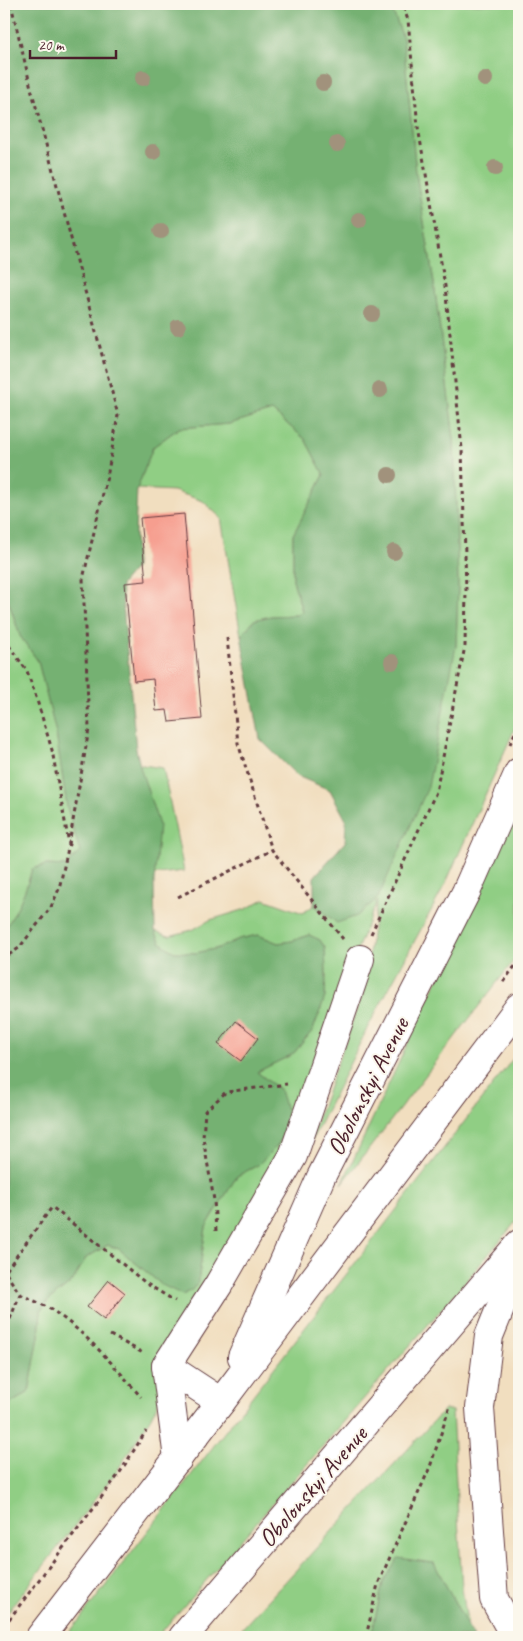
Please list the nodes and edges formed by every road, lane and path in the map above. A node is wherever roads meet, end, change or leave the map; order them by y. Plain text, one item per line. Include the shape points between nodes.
1 (11, 4) edge
2 (402, 4) edge
3 (227, 638) dead end
4 (4, 639) edge
5 (519, 772) edge
6 (69, 844) junction
7 (272, 850) junction
8 (178, 897) dead end
9 (4, 958) edge
10 (360, 959) junction
11 (519, 1007) edge
12 (320, 1080) junction
13 (216, 1237) dead end
14 (519, 1244) edge
15 (519, 1262) edge
16 (20, 1294) junction
17 (201, 1312) junction
18 (4, 1334) edge
19 (110, 1335) dead end
20 (166, 1366) junction
21 (144, 1401) dead end
22 (222, 1402) junction
23 (451, 1404) dead end
24 (150, 1424) dead end
25 (178, 1459) junction
26 (4, 1626) edge
27 (40, 1637) edge
28 (183, 1637) edge
29 (366, 1637) edge
30 (515, 1637) edge

1 - 6 path via 118,415 83,579 89,729
2 - 10 path via 408,20 418,127 445,286 462,449 465,646 436,792
3 - 7 path via 238,743
4 - 6 path via 27,671 36,697 52,750
5 - 22 main road, Obolonskyi Avenue via 466,892 321,1177
6 - 9 path via 59,889 51,906 19,948
7 - 8 path
7 - 10 path
10 - 12 main road
11 - 22 main road, Obolonskyi Avenue
12 - 13 path via 226,1092 205,1111 203,1138 214,1200
12 - 17 main road via 293,1156
14 - 28 main road, Obolonskyi Avenue
15 - 30 main road via 489,1336 480,1408 494,1599
16 - 17 path via 5,1272 52,1207 147,1284
16 - 18 path
16 - 21 path via 51,1310 79,1332 110,1360
17 - 20 main road
19 - 20 path
20 - 22 main road
20 - 25 main road
22 - 25 main road, Obolonskyi Avenue
23 - 29 path via 430,1467 378,1584
24 - 26 path via 119,1474
25 - 27 main road, Obolonskyi Avenue

